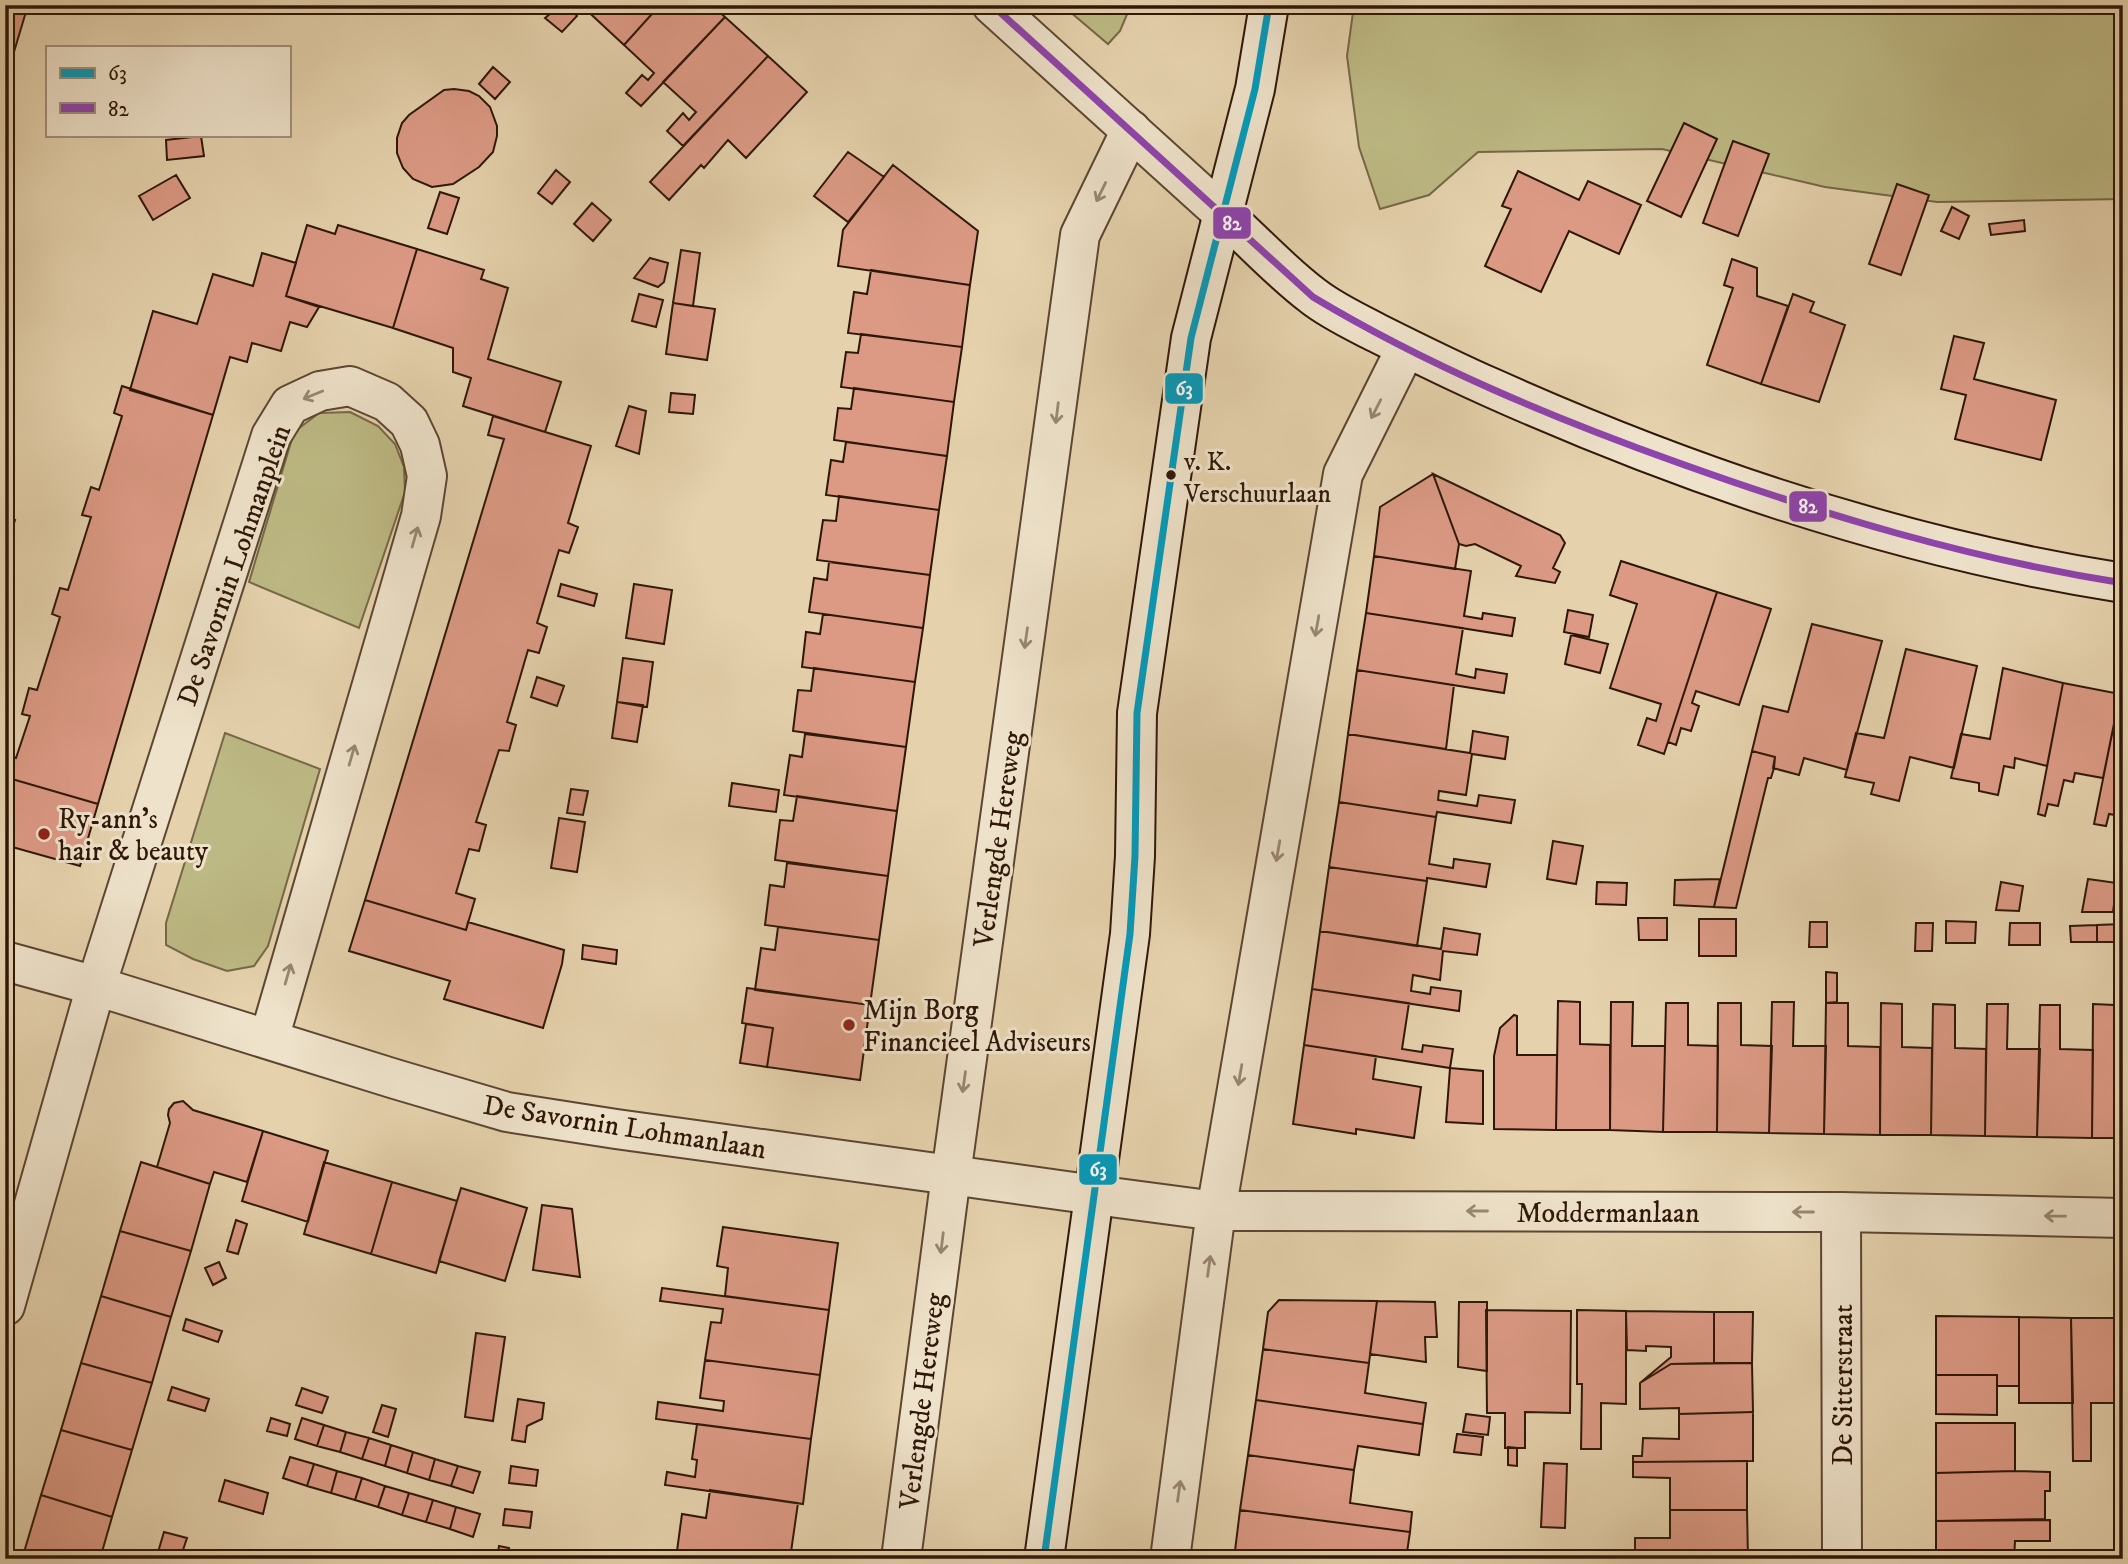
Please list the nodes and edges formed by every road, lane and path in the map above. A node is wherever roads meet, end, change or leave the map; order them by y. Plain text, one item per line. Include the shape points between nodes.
1 (992, 5) edge
2 (1269, 5) edge
3 (1131, 130) junction
4 (1223, 214) junction
5 (1406, 348) junction
6 (2123, 583) edge
7 (5, 961) edge
8 (96, 986) junction
9 (270, 1039) junction
10 (951, 1175) junction
11 (1095, 1195) junction
12 (1216, 1211) junction
13 (1842, 1212) junction
14 (2123, 1218) edge
15 (5, 1306) edge
16 (901, 1559) edge
17 (1044, 1559) edge
18 (1170, 1559) edge
19 (1842, 1559) edge

1 - 3 street
2 - 4 street via 1255,89
3 - 4 street
3 -> 10 street, Verlengde Hereweg via 1080,235
4 - 5 street via 1314,296
4 - 11 street via 1191,338 1137,713 1130,934
5 - 6 street via 1579,425 1775,498 1931,544
5 -> 12 street via 1343,474
7 - 8 street, De Savornin Lohmanlaan
8 - 9 street, De Savornin Lohmanlaan
9 -> 8 street, De Savornin Lohmanplein via 421,516 427,476 409,422 387,402 350,386 320,391 290,405 271,436
8 - 15 street, De Savornin Lohmanplein
9 - 10 street, De Savornin Lohmanlaan via 507,1112
10 - 11 street, De Savornin Lohmanlaan
10 -> 16 street, Verlengde Hereweg
11 - 12 street, Moddermanlaan
11 - 17 street
13 -> 12 street, Moddermanlaan
18 -> 12 street
14 -> 13 street, Moddermanlaan
13 - 19 street, De Sitterstraat

